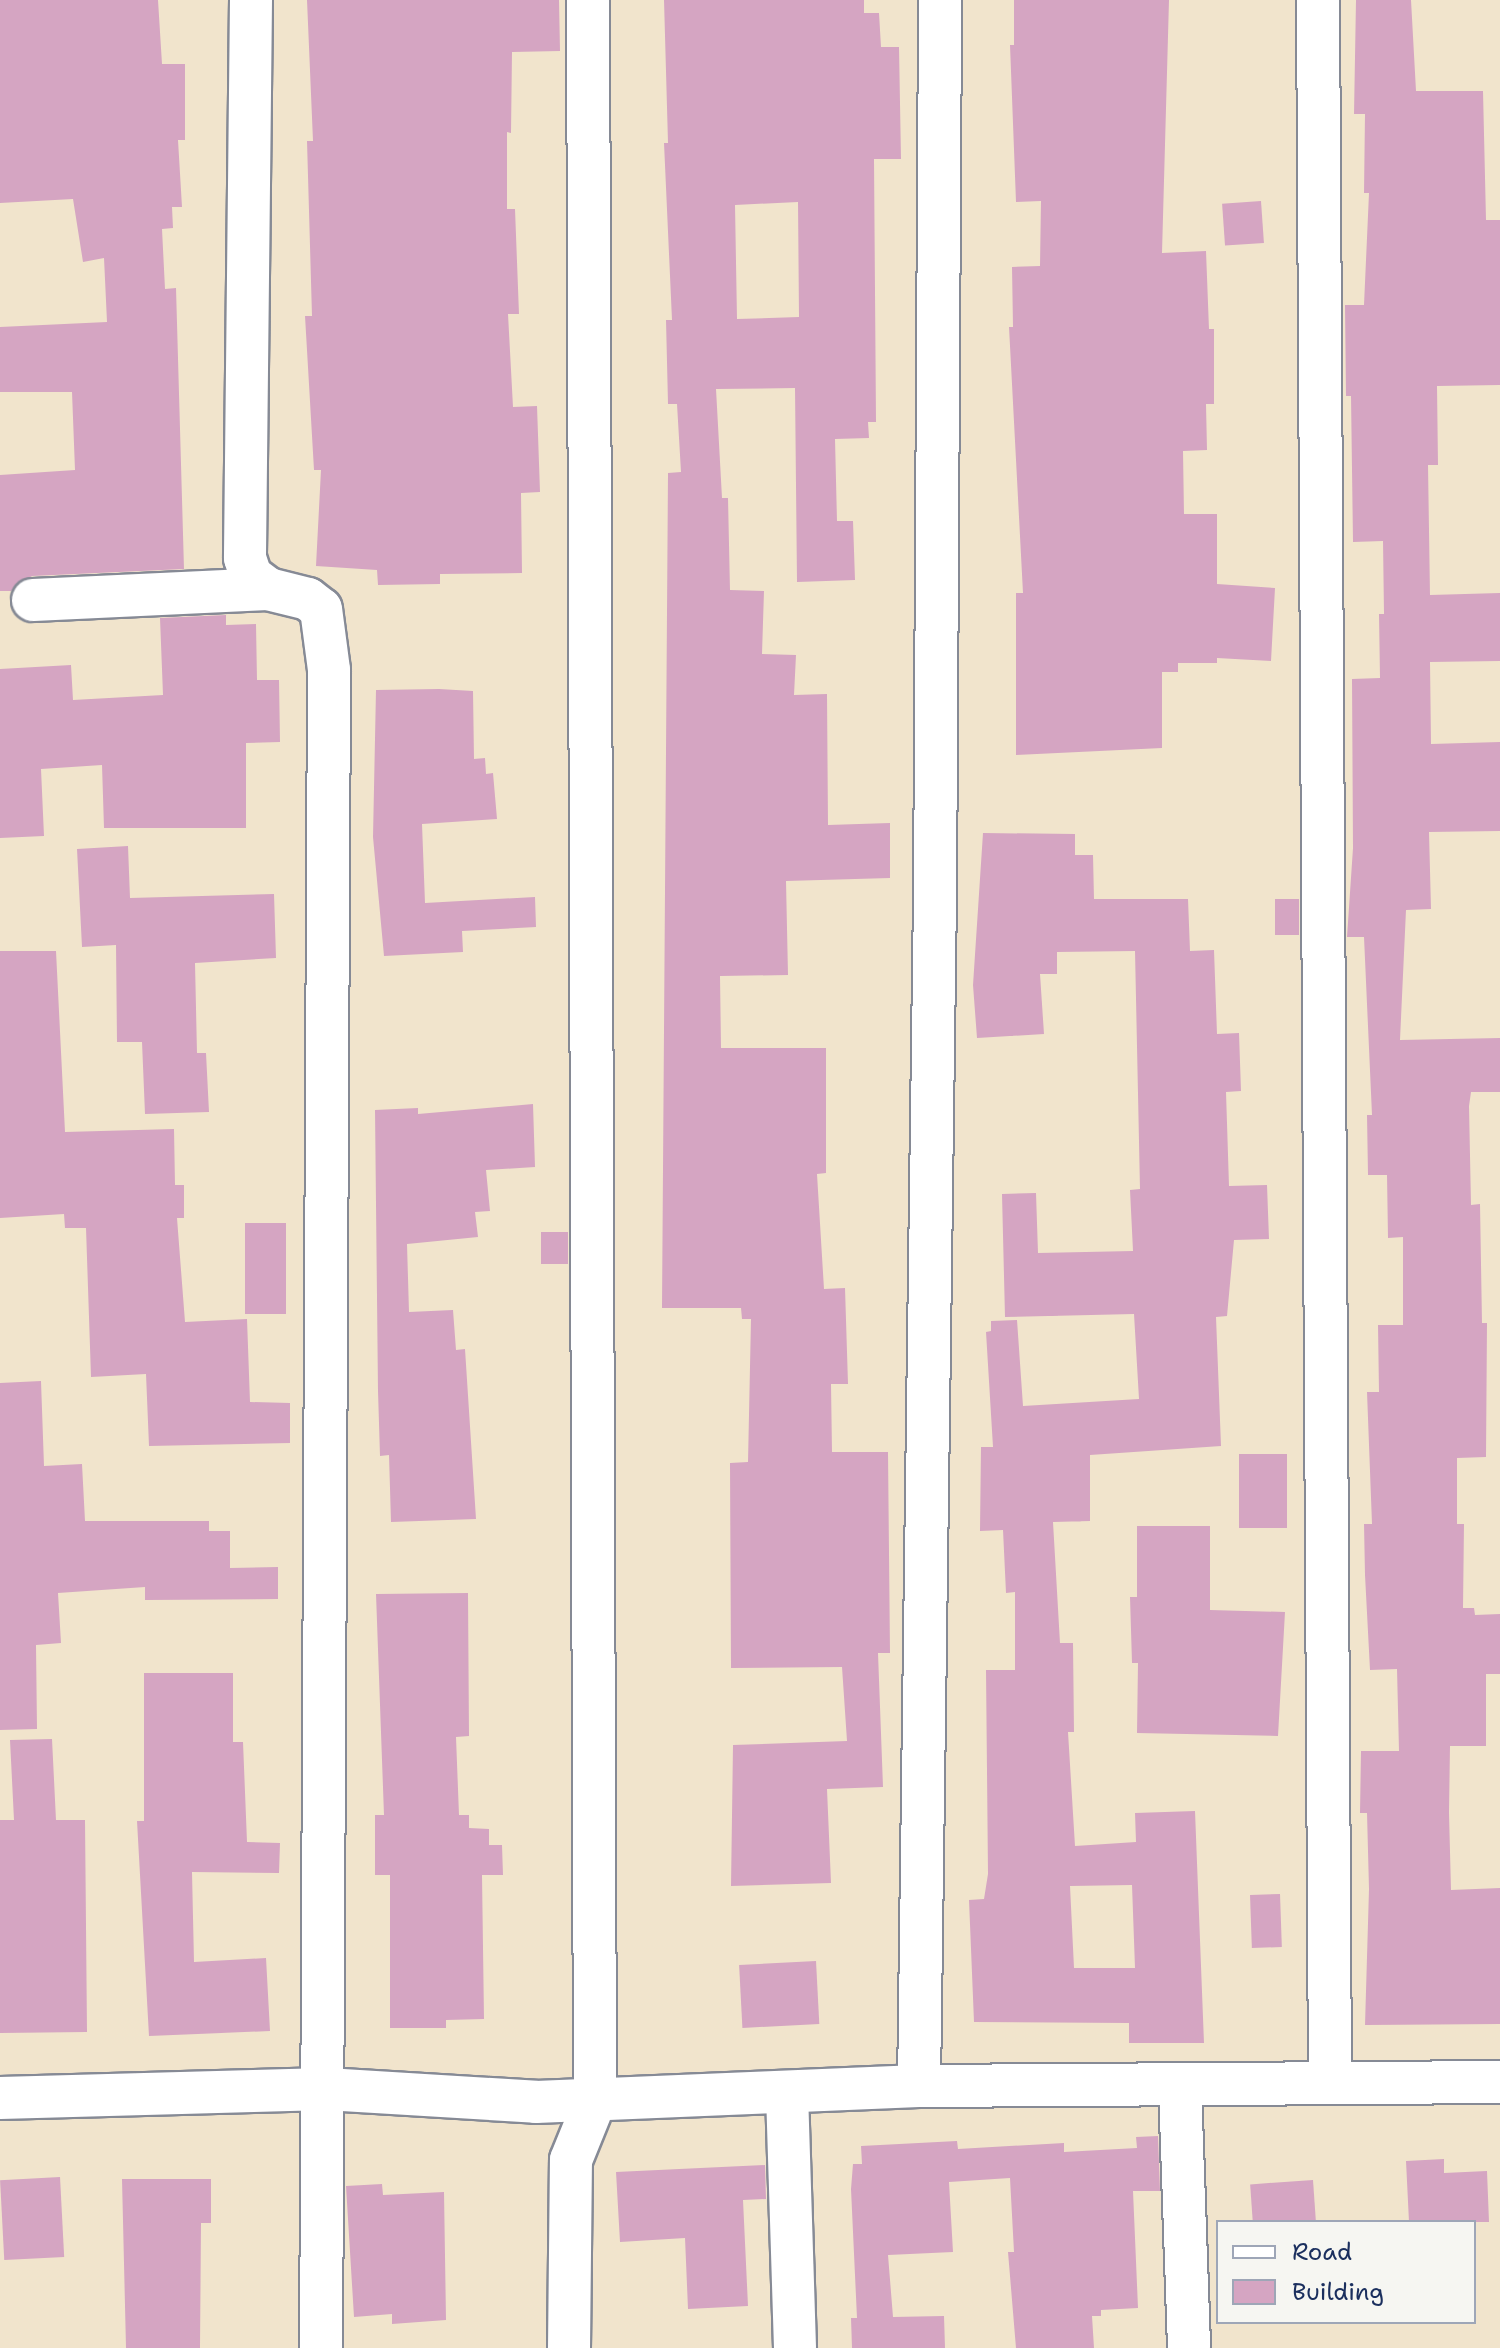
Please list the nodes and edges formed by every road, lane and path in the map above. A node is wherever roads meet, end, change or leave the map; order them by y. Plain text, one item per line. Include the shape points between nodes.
1 (251, 0) edge
2 (588, 0) edge
3 (940, 0) edge
4 (1318, 0) edge
5 (268, 589) junction
6 (33, 600) dead end
7 (1500, 2082) edge
8 (1330, 2083) junction
9 (919, 2086) junction
10 (1180, 2088) junction
11 (326, 2089) junction
12 (787, 2093) junction
13 (0, 2098) edge
14 (595, 2101) junction
15 (321, 2348) edge
16 (569, 2348) edge
17 (795, 2348) edge
18 (1189, 2348) edge

1 - 5 street via 245,558 251,576
2 - 14 street
3 - 9 street via 935,902
4 - 8 street
5 - 6 street
5 - 11 street via 308,599 321,609 329,670
7 - 8 street
8 - 10 street
9 - 10 street
9 - 12 street
10 - 18 street
11 - 13 street
11 - 14 street
11 - 15 street
12 - 14 street
12 - 17 street
14 - 16 street via 571,2160

